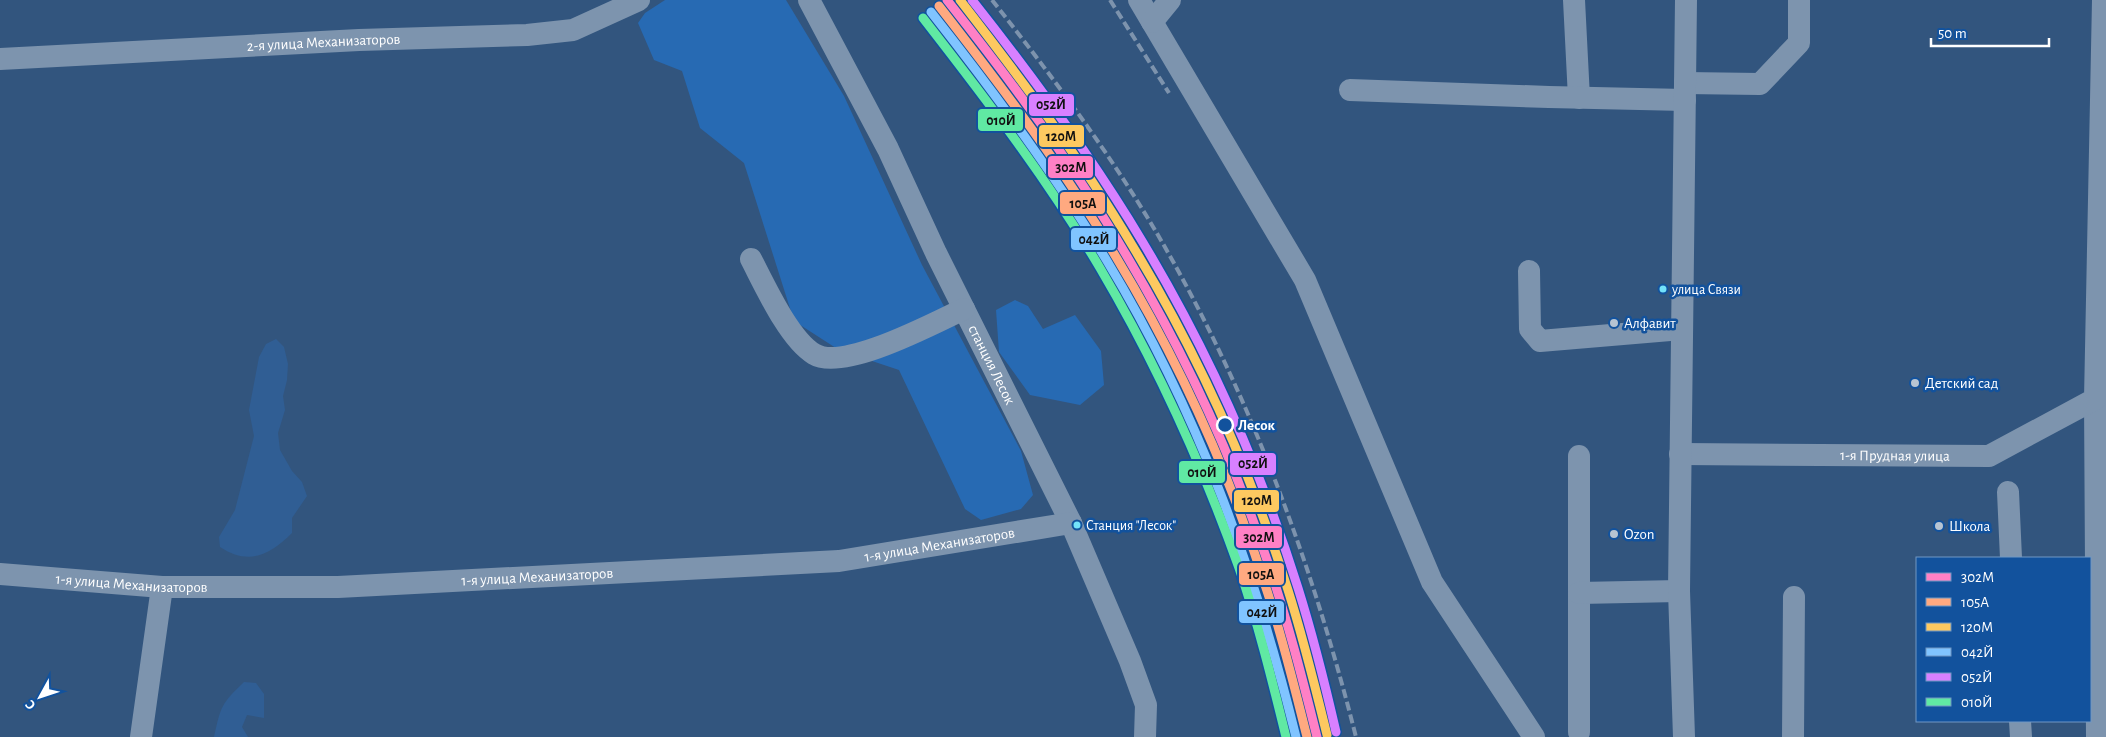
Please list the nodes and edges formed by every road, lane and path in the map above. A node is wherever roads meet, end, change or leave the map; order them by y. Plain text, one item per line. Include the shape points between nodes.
1 (639, 0) edge
2 (809, 0) edge
3 (1139, 0) edge
4 (1170, 0) edge
5 (1574, 0) edge
6 (1686, 0) edge
7 (1799, 0) edge
8 (2103, 0) edge
9 (1152, 22) junction
10 (0, 59) edge
11 (1350, 90) dead end
12 (1685, 91) junction
13 (1579, 98) junction
14 (751, 260) dead end
15 (1529, 271) dead end
16 (2101, 308) edge
17 (964, 309) junction
18 (1682, 329) junction
19 (2094, 399) junction
20 (1680, 454) junction
21 (1579, 456) dead end
22 (2008, 492) dead end
23 (1071, 523) junction
24 (2012, 557) edge
25 (0, 574) edge
26 (162, 587) junction
27 (1679, 591) junction
28 (1579, 593) junction
29 (1794, 597) dead end
30 (2093, 628) edge
31 (2101, 659) edge
32 (2020, 722) edge
33 (1579, 732) dead end
34 (141, 737) edge
35 (1145, 737) edge
36 (1534, 737) edge
37 (1684, 737) edge
38 (1793, 737) edge
39 (2021, 737) edge
40 (2096, 737) edge

1 - 10 street, 2-я улица Механизаторов via 574,30
2 - 17 street, станция Лесок via 888,149
3 - 9 street
4 - 9 street
5 - 13 street
6 - 12 street
7 - 12 street via 1799,42 1760,84
8 - 16 street
9 - 36 street via 1305,280 1432,582
11 - 13 street
12 - 13 street
12 - 18 street
14 - 17 street via 797,339 814,355 831,359 871,351
15 - 18 street via 1530,329 1540,341
16 - 19 street
17 - 23 street, станция Лесок
18 - 20 street
19 - 20 street, 1-я Прудная улица via 1989,456
19 - 30 street
20 - 27 street
21 - 28 street
22 - 24 street
23 - 26 street, 1-я улица Механизаторов via 839,561 338,587
23 - 35 street, станция Лесок via 1146,705
25 - 26 street, 1-я улица Механизаторов
26 - 34 street
27 - 28 street
27 - 37 street
28 - 33 street
29 - 38 street
30 - 31 street
31 - 40 street
32 - 39 street

